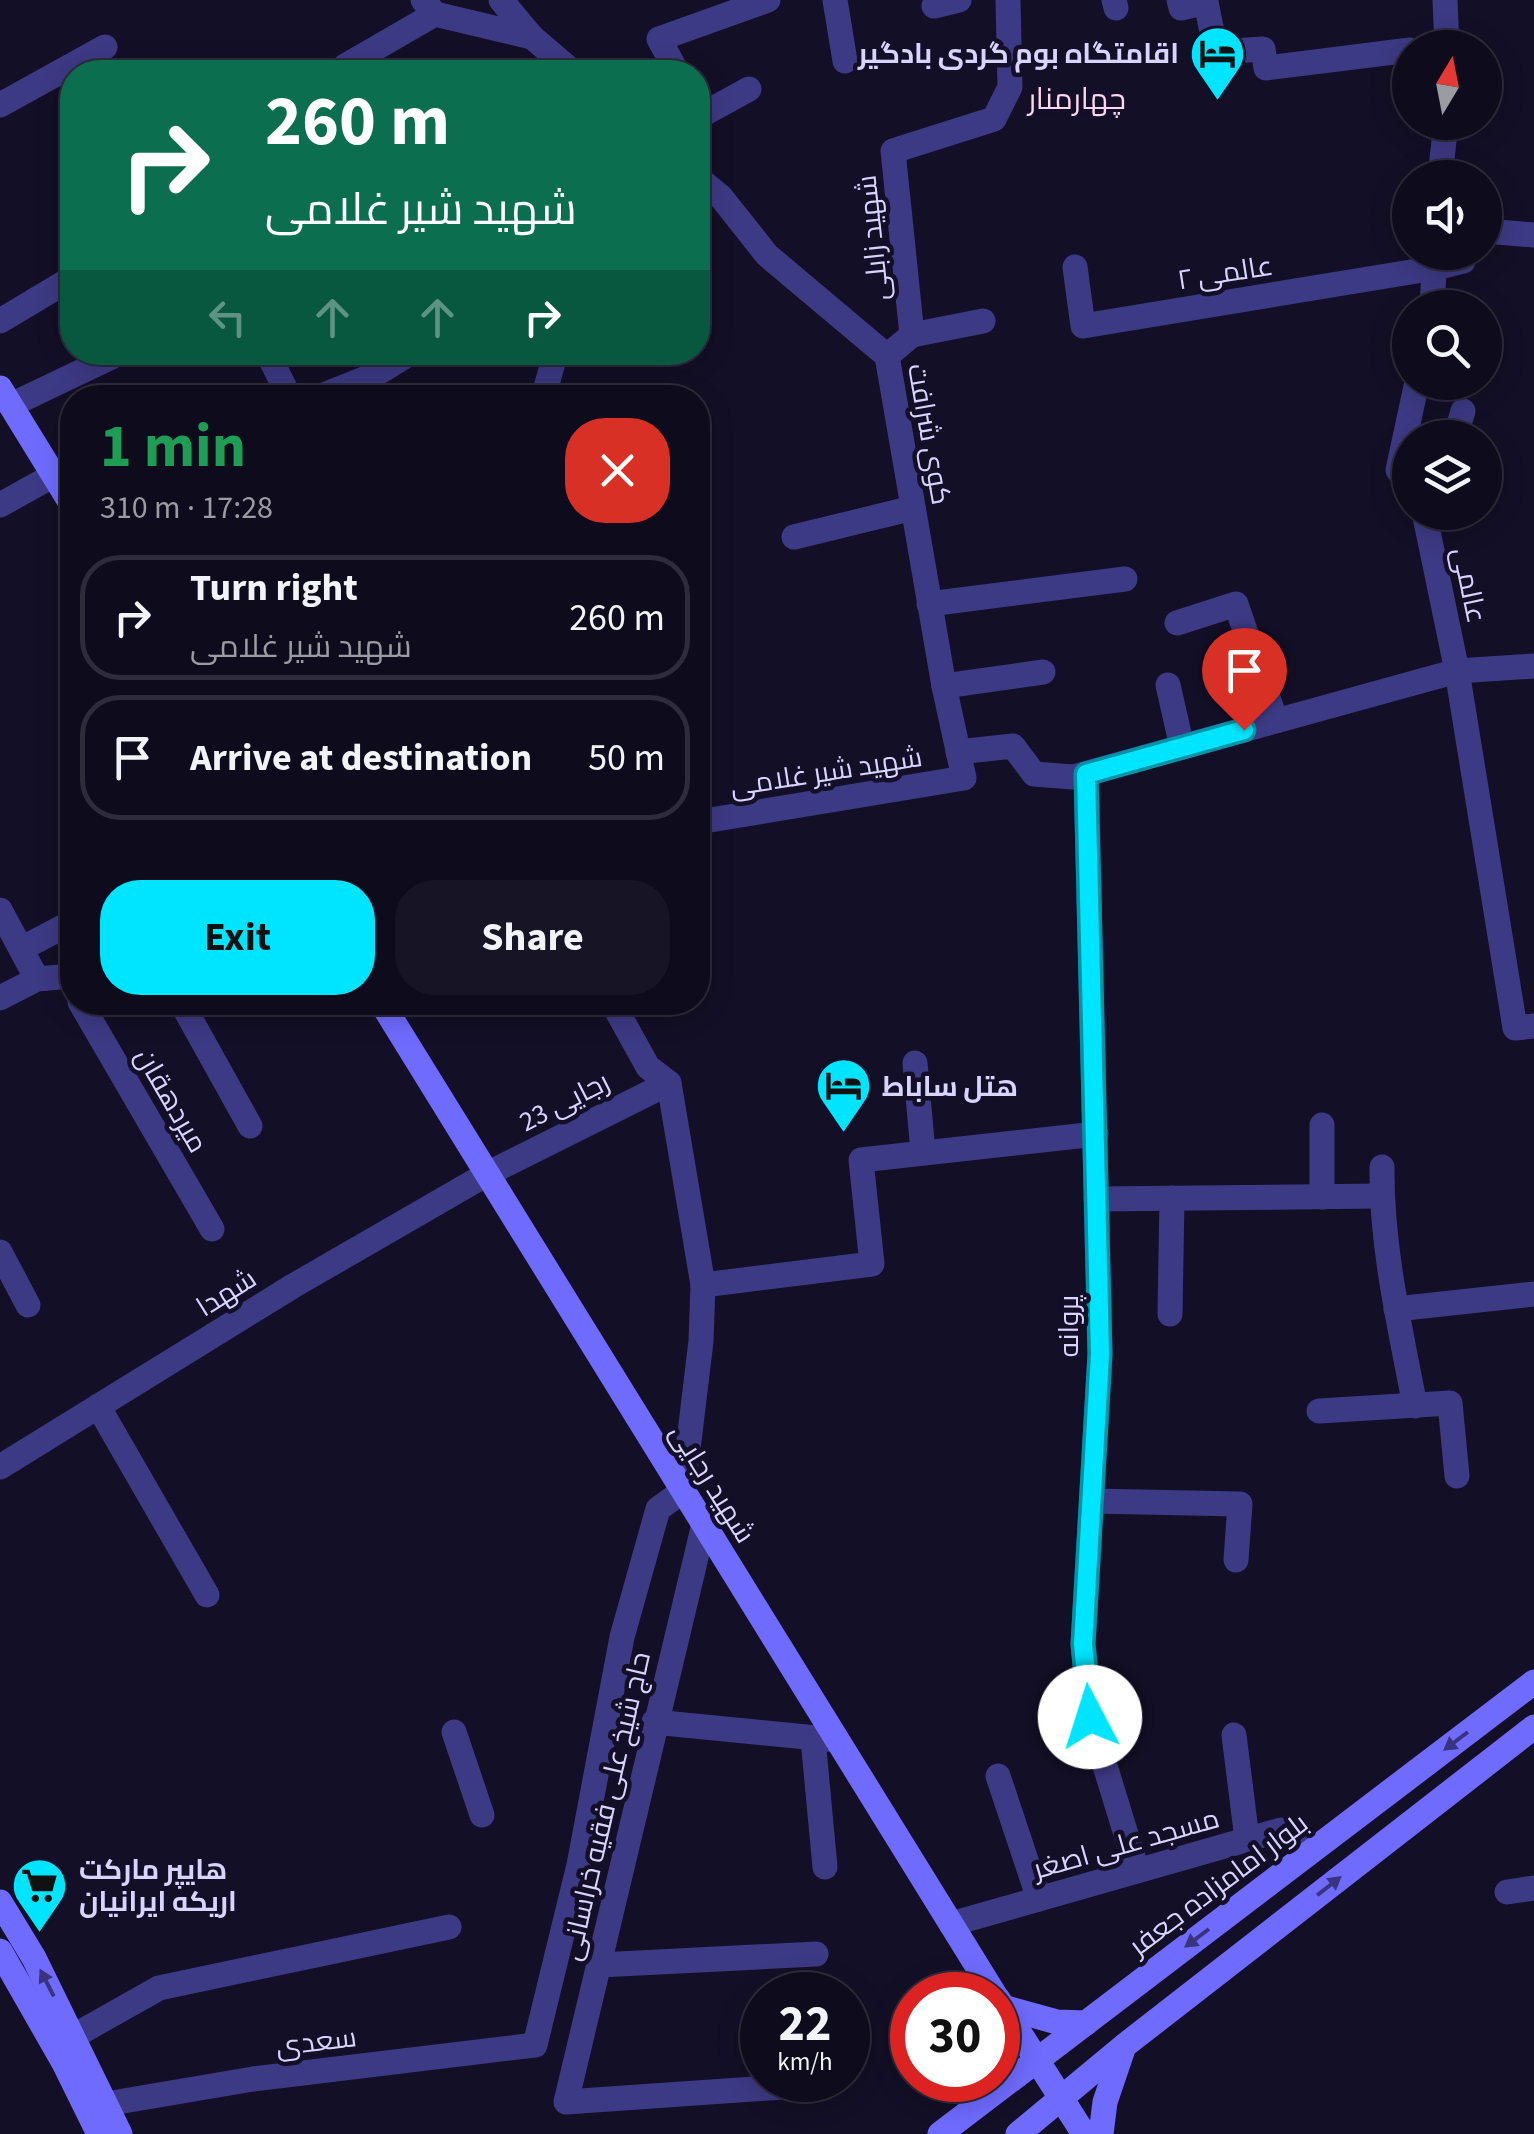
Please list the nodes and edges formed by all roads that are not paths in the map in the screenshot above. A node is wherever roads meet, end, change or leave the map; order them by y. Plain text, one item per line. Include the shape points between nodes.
1 (501, 0) edge
2 (768, 0) edge
3 (835, 0) edge
4 (1008, 0) edge
5 (1179, 0) edge
6 (1445, 0) edge
7 (429, 7) edge
8 (1443, 30) edge
9 (532, 37) junction
10 (104, 47) dead end
11 (1392, 52) edge
12 (81, 60) edge
13 (354, 60) edge
14 (557, 60) edge
15 (670, 60) edge
16 (845, 61) dead end
17 (60, 72) edge
18 (749, 89) dead end
19 (0, 105) edge
20 (710, 109) edge
21 (710, 188) edge
22 (1502, 233) edge
23 (1534, 236) edge
24 (1075, 267) dead end
25 (1392, 268) edge
26 (60, 285) edge
27 (0, 321) edge
28 (983, 321) dead end
29 (912, 334) junction
30 (887, 356) junction
31 (88, 365) edge
32 (391, 365) edge
33 (376, 374) junction
34 (348, 385) edge
35 (382, 385) edge
36 (5, 397) edge
37 (1463, 411) dead end
38 (1461, 420) edge
39 (54, 475) junction
40 (60, 485) edge
41 (0, 504) edge
42 (913, 508) junction
43 (1428, 530) edge
44 (794, 537) dead end
45 (1125, 579) dead end
46 (930, 604) junction
47 (1178, 623) dead end
48 (1534, 666) edge
49 (1457, 671) junction
50 (1043, 672) dead end
51 (1168, 684) dead end
52 (944, 686) junction
53 (1276, 721) junction
54 (1182, 748) junction
55 (958, 752) junction
56 (1086, 774) junction
57 (964, 778) joint
58 (710, 820) edge
59 (0, 910) edge
60 (60, 928) edge
61 (20, 949) junction
62 (37, 978) junction
63 (60, 980) edge
64 (0, 998) edge
65 (88, 1015) edge
66 (188, 1015) edge
67 (388, 1015) edge
68 (619, 1015) edge
69 (1524, 1027) edge
70 (915, 1063) dead end
71 (669, 1083) junction
72 (1322, 1125) dead end
73 (250, 1126) dead end
74 (1096, 1134) junction
75 (923, 1152) junction
76 (1382, 1166) dead end
77 (487, 1174) junction
78 (1382, 1196) junction
79 (1322, 1197) junction
80 (1172, 1198) junction
81 (1096, 1199) junction
82 (212, 1228) dead end
83 (0, 1252) edge
84 (703, 1286) junction
85 (1534, 1294) edge
86 (28, 1305) dead end
87 (1396, 1309) junction
88 (1170, 1314) dead end
89 (98, 1406) junction
90 (1415, 1406) junction
91 (1319, 1411) dead end
92 (0, 1467) edge
93 (1458, 1476) dead end
94 (683, 1491) junction
95 (1092, 1501) junction
96 (704, 1524) junction
97 (1236, 1560) dead end
98 (207, 1596) dead end
99 (1534, 1682) edge
100 (654, 1722) junction
101 (1534, 1727) edge
102 (454, 1732) dead end
103 (1234, 1735) dead end
104 (825, 1740) junction
105 (998, 1776) dead end
106 (482, 1815) dead end
107 (1247, 1838) junction
108 (1314, 1848) junction
109 (826, 1867) dead end
110 (1137, 1870) junction
111 (1534, 1888) edge
112 (1506, 1892) dead end
113 (1039, 1899) junction
114 (0, 1902) edge
115 (951, 1924) junction
116 (449, 1926) dead end
117 (0, 1951) edge
118 (816, 1954) dead end
119 (599, 1965) junction
120 (981, 1972) edge
121 (1124, 1994) junction
122 (1020, 2008) edge
123 (1086, 2023) junction
124 (1150, 2026) junction
125 (1020, 2035) edge
126 (74, 2036) junction
127 (535, 2045) joint
128 (1124, 2046) junction
129 (1036, 2061) junction
130 (1020, 2073) edge
131 (740, 2090) edge
132 (1062, 2100) junction
133 (982, 2102) edge
134 (106, 2104) junction
135 (98, 2134) edge
136 (120, 2134) edge
137 (940, 2134) edge
138 (1018, 2134) edge
139 (1084, 2134) edge
140 (1100, 2134) edge

1 - 9 street
2 - 15 street via 659,39
3 - 16 street
4 - 29 street, شهید زابلی via 1010,87 994,118 893,151
5 - 11 street via 1181,8 1206,2 1216,52 1263,48 1266,68
6 - 8 street
7 - 9 street
7 - 13 street
9 - 14 street
10 - 12 street
17 - 19 street
18 - 20 street
21 - 30 street, کوی شرافت via 767,255
22 - 23 street
24 - 25 street, عالمی ۲ via 1083,326
26 - 27 street
28 - 29 street
29 - 30 street, شهید زابلی
30 - 42 street, کوی شرافت
31 - 36 street
32 - 33 street
33 - 34 street
33 - 35 street
36 - 39 main road
37 - 38 street
39 - 40 main road
39 - 41 street
42 - 44 street
42 - 46 street, کوی شرافت
43 - 49 street, عالمی
45 - 46 street
46 - 52 street, کوی شرافت
47 - 53 street via 1236,604
48 - 49 street, شهید شیر غلامی
49 - 53 street, شهید شیر غلامی
49 - 69 street, عالمی
50 - 52 street
51 - 54 street
52 - 55 street, کوی شرافت
53 - 54 street, شهید شیر غلامی
54 - 56 street, شهید شیر غلامی
55 - 56 street, شهید شیر غلامی via 1014,746 1034,774
55 - 57 street, کوی شرافت
56 - 74 street, پروانه
57 - 58 street, شهید شیر غلامی
59 - 61 street
60 - 61 street
61 - 62 street
62 - 63 street
62 - 64 street
65 - 82 street, میردهقان
66 - 73 street
67 - 77 main road, شهید رجایی
68 - 71 street via 648,1068
70 - 75 street
71 - 77 street, رجایی 23
71 - 84 street
72 - 79 street
74 - 75 street
74 - 81 street, پروانه
75 - 84 street via 861,1160 872,1264
76 - 78 street
77 - 89 street, شهدا
77 - 94 main road, شهید رجایی
78 - 79 street
78 - 87 street
79 - 80 street
80 - 81 street
80 - 88 street
81 - 95 street, پروانه via 1100,1354
83 - 86 street
84 - 94 street
85 - 87 street
87 - 90 street
89 - 92 street, شهدا
89 - 98 street
90 - 91 street
90 - 93 street via 1450,1403
94 - 96 main road, شهید رجایی
94 - 127 street, حاج شیخ علی فقیه خراسانی via 658,1509 622,1637
95 - 97 street via 1240,1504
95 - 110 street, پروانه via 1083,1644 1090,1717
96 - 100 street, حاج شیخ علی فقیه خراسانی
96 - 104 main road, شهید رجایی
99 -> 108 main road, بلوار امامزاده جعفر
100 - 104 street
100 - 119 street, حاج شیخ علی فقیه خراسانی
124 -> 101 main road
102 - 106 street
103 - 107 street
104 - 109 street
104 - 115 main road, شهید رجایی
105 - 113 street
107 - 108 street, مسجد علی اصغر via 1281,1830
107 - 110 street, مسجد علی اصغر
108 -> 121 main road, بلوار امامزاده جعفر
110 - 113 street, مسجد علی اصغر
111 - 112 street
113 - 115 street, مسجد علی اصغر
126 -> 114 main road
115 - 120 main road, شهید رجایی
116 - 126 street via 159,1988
117 - 135 main road
118 - 119 street
119 - 131 street, حاج شیخ علی فقیه خراسانی via 566,2102
121 - 123 main road, بلوار امامزاده جعفر
121 - 124 main road via 1116,2008 1124,2023
122 - 123 main road via 1058,2022
123 - 129 main road, بلوار امامزاده جعفر
124 - 128 main road
125 - 129 main road, شهید رجایی
126 - 134 main road
127 - 134 street, سعدی
128 - 132 main road
128 - 140 main road
129 - 130 main road, بلوار امامزاده جعفر
129 - 132 main road, شهید رجایی
132 - 138 main road
132 - 139 main road, شهید رجایی
133 - 137 main road, بلوار امامزاده جعفر
134 - 136 main road

